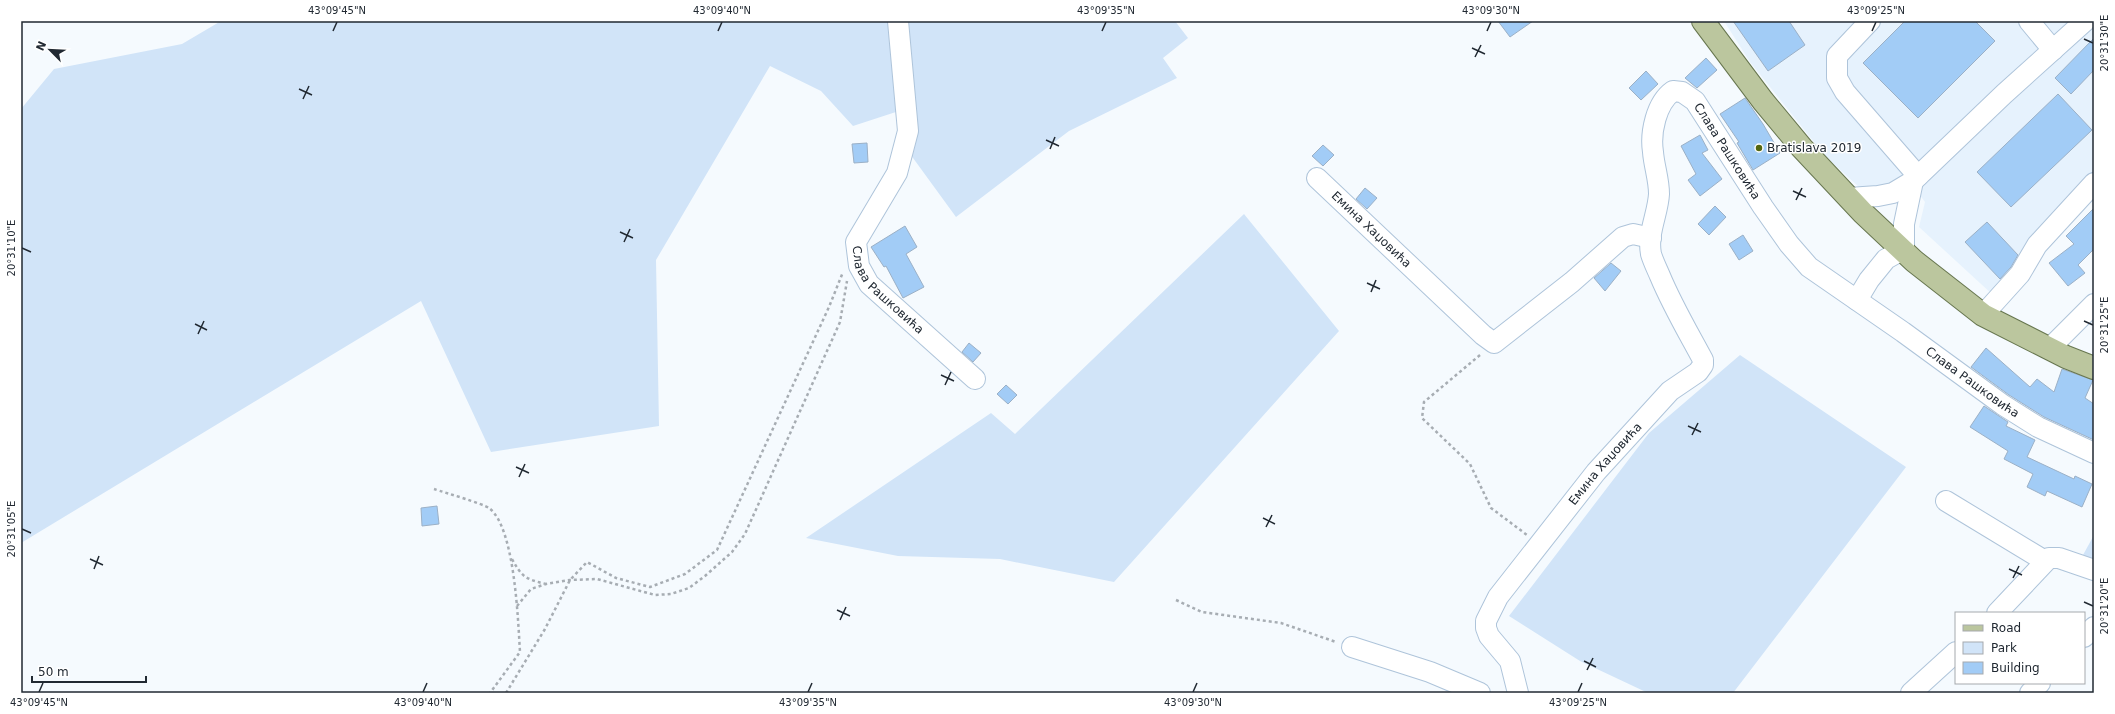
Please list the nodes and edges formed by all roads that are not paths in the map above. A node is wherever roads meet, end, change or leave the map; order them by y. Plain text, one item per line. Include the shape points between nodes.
1 (898, 21) edge
2 (1703, 21) edge
3 (1870, 21) edge
4 (2029, 21) edge
5 (2085, 21) edge
6 (2054, 50) junction
7 (1317, 178) dead end
8 (1916, 179) junction
9 (2094, 183) edge
10 (1849, 198) junction
11 (1652, 230) junction
12 (1904, 249) junction
13 (1857, 300) junction
14 (2094, 304) edge
15 (1983, 315) junction
16 (2049, 349) junction
17 (2094, 368) edge
18 (974, 379) dead end
19 (2094, 453) edge
20 (1946, 501) dead end
21 (2045, 561) junction
22 (2094, 570) edge
23 (1998, 612) edge
24 (2094, 627) edge
25 (2085, 636) edge
26 (1352, 647) road end
27 (1955, 653) edge
28 (2039, 684) edge
29 (1480, 693) edge
30 (1518, 693) edge
31 (1911, 693) edge
32 (2030, 693) edge

1 - 18 street, Слава Рашковића via 908,131 897,173 856,242 859,266 869,284
2 - 10 main road via 1767,107
3 - 8 street via 1837,56 1837,78 1845,92
4 - 6 street
5 - 6 street
6 - 8 street via 2004,94
7 - 11 street, Емина Хаџовића via 1482,335 1494,343 1572,282 1623,237
8 - 10 street via 1893,192
8 - 12 street via 1904,224
9 - 15 street via 2037,245 2020,274
10 - 12 main road
11 - 13 street, Слава Рашковића via 1659,193 1653,152 1653,130 1664,100 1668,94 1677,90 1695,101 1763,207 1800,257 1822,278
11 - 30 street, Емина Хаџовића via 1651,254 1668,295 1703,360 1703,365 1698,372 1670,391 1596,472 1498,597 1486,621 1489,636 1510,661
12 - 13 street via 1886,259
12 - 15 main road via 1919,265
13 - 19 street, Слава Рашковића via 2003,406 2038,427
14 - 16 street
15 - 16 main road
16 - 17 main road
20 - 21 street
21 - 22 street via 2052,556
21 - 23 street
24 - 25 street
26 - 29 street via 1430,672
27 - 31 street
28 - 32 street

